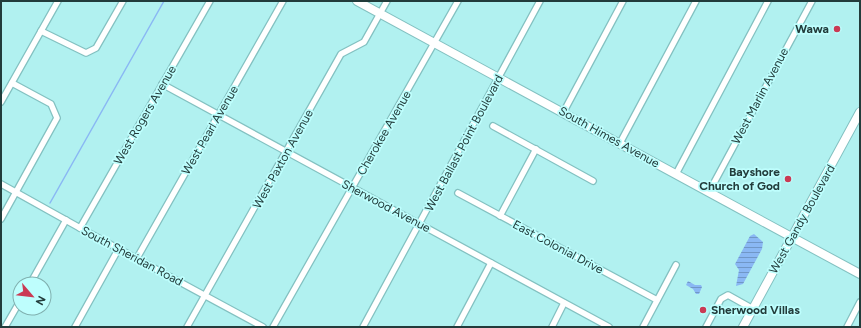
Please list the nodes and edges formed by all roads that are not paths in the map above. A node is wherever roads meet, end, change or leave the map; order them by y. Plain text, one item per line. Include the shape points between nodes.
1 (58, 1) edge
2 (123, 1) edge
3 (210, 1) edge
4 (283, 1) edge
5 (357, 1) edge
6 (387, 1) edge
7 (458, 1) edge
8 (540, 1) edge
9 (624, 1) edge
10 (696, 1) edge
11 (768, 1) edge
12 (812, 1) edge
13 (381, 14) junction
14 (41, 31) junction
15 (435, 43) junction
16 (499, 78) junction
17 (12, 83) junction
18 (162, 84) junction
19 (1, 102) edge
20 (563, 112) junction
21 (860, 112) edge
22 (218, 115) junction
23 (493, 126) dead end
24 (620, 143) junction
25 (536, 149) junction
26 (287, 152) junction
27 (676, 174) junction
28 (594, 181) dead end
29 (1, 184) edge
30 (353, 188) junction
31 (16, 192) junction
32 (709, 192) junction
33 (458, 193) dead end
34 (500, 216) junction
35 (1, 219) edge
36 (66, 220) junction
37 (420, 224) junction
38 (80, 228) junction
39 (791, 238) junction
40 (119, 248) junction
41 (137, 258) junction
42 (491, 263) junction
43 (676, 265) dead end
44 (860, 274) edge
45 (34, 276) edge
46 (205, 296) junction
47 (657, 300) junction
48 (860, 302) edge
49 (564, 303) junction
50 (753, 309) junction
51 (12, 315) edge
52 (5, 327) edge
53 (75, 327) edge
54 (187, 327) edge
55 (263, 327) edge
56 (273, 327) edge
57 (363, 327) edge
58 (457, 327) edge
59 (552, 327) edge
60 (610, 327) edge
61 (643, 327) edge
62 (706, 327) edge
63 (743, 327) edge
64 (847, 327) edge

1 - 14 street
2 - 14 street via 96,48 86,53
3 - 18 street, West Rogers Avenue
4 - 22 street, West Pearl Avenue
5 - 13 street, South Himes Avenue
6 - 13 street, West Paxton Avenue
7 - 15 street, Cherokee Avenue
8 - 16 street, West Ballast Point Boulevard
9 - 20 street
10 - 24 street
11 - 27 street
12 - 32 street, West Marlin Avenue
13 - 15 street, South Himes Avenue
13 - 26 street, West Paxton Avenue via 364,42 341,54
14 - 17 street
15 - 16 street, South Himes Avenue
15 - 30 street, Cherokee Avenue
16 - 20 street, South Himes Avenue
16 - 37 street, West Ballast Point Boulevard
17 - 19 street
17 - 31 street via 51,104 57,118
18 - 22 street, Sherwood Avenue
18 - 38 street, West Rogers Avenue
20 - 24 street, South Himes Avenue
21 - 39 street, West Gandy Boulevard
22 - 26 street, Sherwood Avenue
22 - 41 street, West Pearl Avenue
23 - 25 street
24 - 27 street, South Himes Avenue
25 - 28 street
25 - 34 street
26 - 30 street, Sherwood Avenue
26 - 46 street, West Paxton Avenue
27 - 32 street, South Himes Avenue
29 - 31 street, South Sheridan Road
30 - 37 street, Sherwood Avenue
30 - 56 street, Cherokee Avenue
31 - 35 street
31 - 36 street, South Sheridan Road
32 - 39 street, South Himes Avenue
33 - 34 street, East Colonial Drive
34 - 47 street, East Colonial Drive
36 - 38 street, South Sheridan Road
36 - 45 street
37 - 42 street, Sherwood Avenue
37 - 57 street, West Ballast Point Boulevard
38 - 40 street, South Sheridan Road
39 - 44 street, South Himes Avenue
39 - 50 street, West Gandy Boulevard
40 - 41 street, South Sheridan Road
40 - 53 street
41 - 46 street, South Sheridan Road
42 - 49 street, Sherwood Avenue
42 - 58 street
43 - 47 street
46 - 54 street, West Paxton Avenue
46 - 55 street, South Sheridan Road
47 - 61 street
48 - 64 street
49 - 59 street
49 - 60 street, Sherwood Avenue
50 - 62 street via 728,295 721,299
50 - 63 street, West Gandy Boulevard
51 - 52 street

